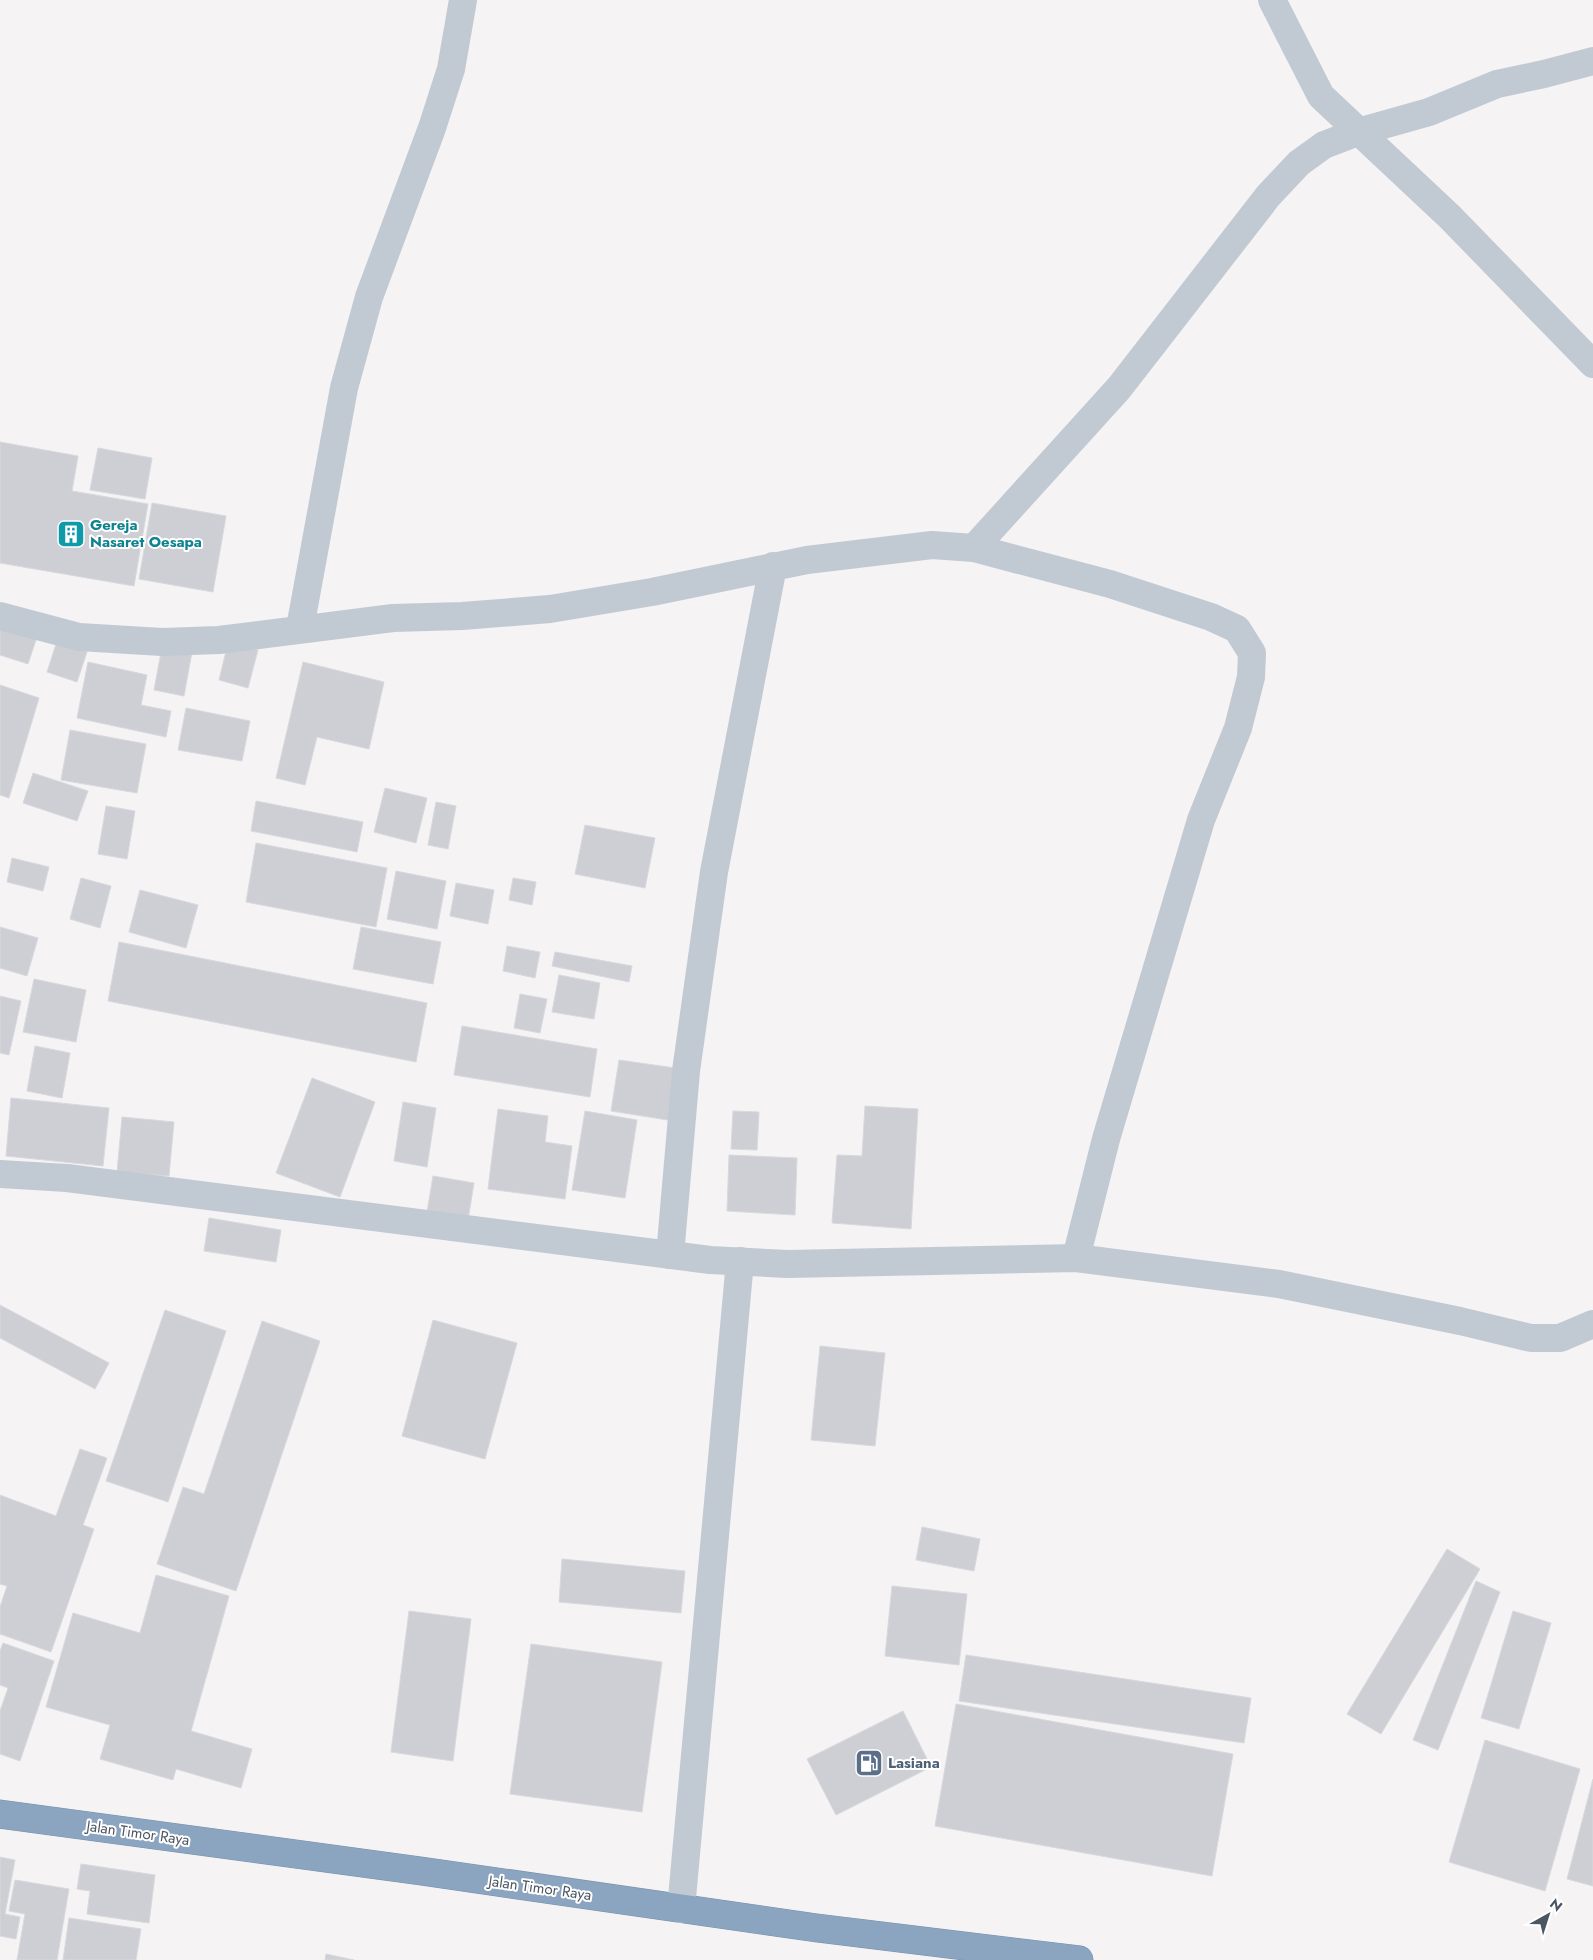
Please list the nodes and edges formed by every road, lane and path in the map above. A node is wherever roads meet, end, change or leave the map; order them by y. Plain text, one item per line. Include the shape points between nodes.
1 (463, 0) edge
2 (1272, 0) edge
3 (1593, 61) edge
4 (1358, 132) junction
5 (1593, 364) edge
6 (974, 548) junction
7 (773, 566) junction
8 (0, 616) edge
9 (300, 628) junction
10 (0, 1174) edge
11 (670, 1255) junction
12 (1076, 1258) junction
13 (740, 1262) junction
14 (1593, 1324) edge
15 (0, 1814) edge
16 (681, 1908) junction
17 (1080, 1960) edge

1 - 9 street via 451,69 369,297 344,388
2 - 4 street via 1321,96
3 - 4 street via 1497,84 1429,112
4 - 5 street via 1450,217
4 - 6 street via 1324,145 1299,163 1274,190 1119,388
6 - 7 street via 932,545
6 - 12 street via 1110,584 1210,617 1237,629 1252,653 1251,677 1238,728 1202,820 1106,1139
7 - 9 street via 652,592 550,609 393,618
7 - 11 street via 714,872 686,1071
8 - 9 street via 79,637 162,642 244,638
10 - 11 street via 67,1178
11 - 13 street
12 - 13 street via 788,1264
12 - 14 street via 1279,1284 1531,1338 1560,1338
13 - 16 street
15 - 16 highway, Jalan Timor Raya
16 - 17 highway, Jalan Timor Raya

